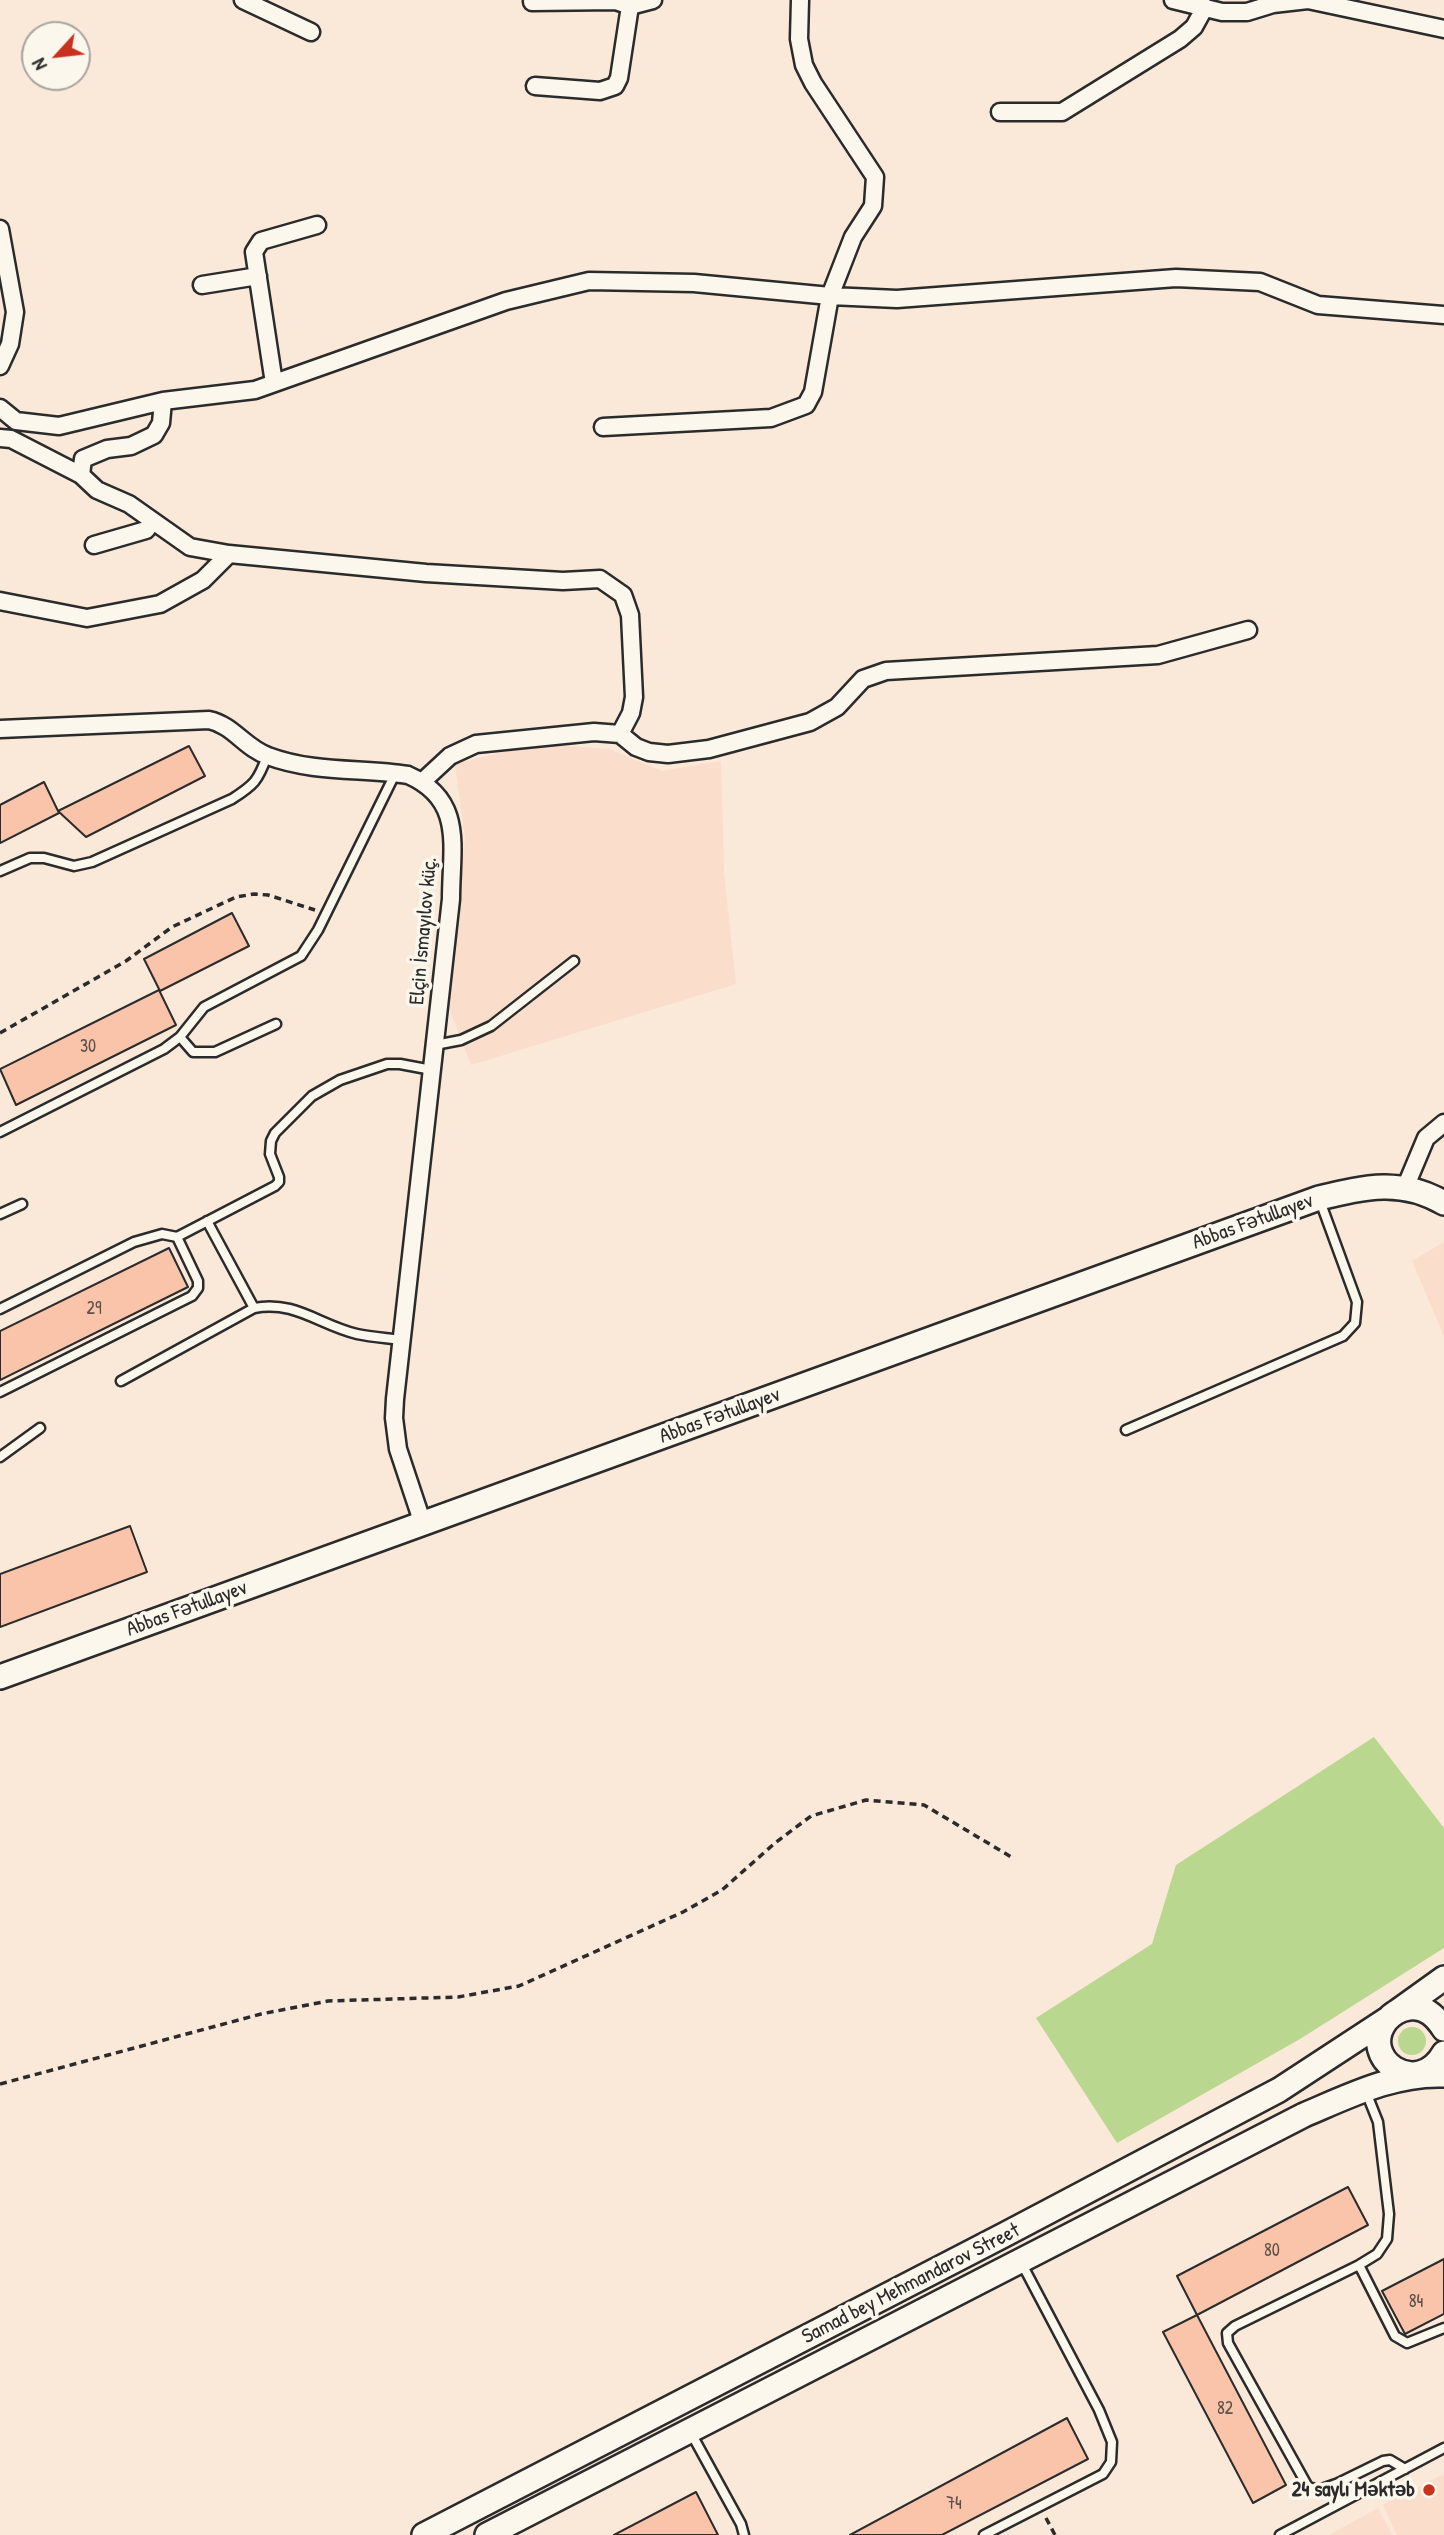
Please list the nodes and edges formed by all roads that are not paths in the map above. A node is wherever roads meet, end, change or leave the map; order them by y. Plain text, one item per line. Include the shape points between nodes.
1 (243, 0) edge
2 (653, 0) edge
3 (800, 0) edge
4 (1173, 0) edge
5 (532, 2) dead end
6 (630, 6) junction
7 (1205, 7) junction
8 (1444, 29) edge
9 (311, 32) dead end
10 (535, 86) dead end
11 (1000, 112) dead end
12 (317, 225) dead end
13 (0, 229) edge
14 (258, 276) junction
15 (202, 285) dead end
16 (830, 296) junction
17 (1444, 315) edge
18 (0, 366) edge
19 (274, 383) junction
20 (163, 401) junction
21 (0, 408) edge
22 (603, 427) dead end
23 (0, 438) edge
24 (81, 475) junction
25 (153, 521) junction
26 (94, 545) dead end
27 (229, 554) junction
28 (0, 601) edge
29 (1248, 630) dead end
30 (0, 729) edge
31 (620, 734) junction
32 (267, 756) junction
33 (395, 773) junction
34 (423, 782) junction
35 (0, 871) edge
36 (574, 961) dead end
37 (276, 1024) dead end
38 (180, 1037) junction
39 (435, 1045) junction
40 (432, 1070) junction
41 (1444, 1123) edge
42 (0, 1132) edge
43 (1405, 1188) junction
44 (1320, 1198) junction
45 (1442, 1198) edge
46 (22, 1204) dead end
47 (0, 1214) edge
48 (206, 1221) junction
49 (177, 1237) junction
50 (254, 1308) junction
51 (0, 1309) edge
52 (401, 1340) junction
53 (121, 1381) dead end
54 (0, 1392) edge
55 (40, 1428) dead end
56 (1126, 1430) dead end
57 (0, 1457) edge
58 (423, 1524) junction
59 (0, 1677) edge
60 (1444, 1978) edge
61 (1393, 2014) junction
62 (1444, 2029) edge
63 (1444, 2053) edge
64 (1419, 2074) junction
65 (1444, 2075) edge
66 (1365, 2090) junction
67 (1021, 2261) junction
68 (1359, 2265) junction
69 (1444, 2328) edge
70 (690, 2431) junction
71 (1444, 2448) edge
72 (1405, 2469) junction
73 (424, 2535) edge
74 (487, 2535) edge
75 (744, 2535) edge
76 (984, 2535) edge
77 (1280, 2535) edge

1 - 9 street
2 - 6 street
3 - 16 street via 804,65 875,177 873,206 853,237
4 - 7 street
5 - 6 street via 616,1
6 - 10 street via 615,86 600,90
7 - 8 street via 1247,12 1308,0
7 - 11 street via 1194,27 1180,39 1074,106 1062,112
12 - 14 street via 261,240 254,252
13 - 18 street via 15,312 10,344
14 - 15 street
14 - 19 street
16 - 17 street via 897,299 1176,278 1260,282 1318,305
16 - 19 street via 694,283 589,281 506,301
16 - 22 street via 813,392 806,405 758,420
19 - 20 street via 255,390
20 - 21 street via 59,426 16,421
20 - 24 street via 161,423 154,435 83,459
23 - 24 street via 11,439
24 - 25 street via 97,490
25 - 26 street via 146,530
25 - 27 street via 190,547
27 - 28 street via 203,580 160,604 86,618
27 - 31 street via 426,573 600,579 623,595 630,615 634,697
29 - 31 street via 1158,655 886,671 863,679 837,707 810,722 709,749 649,752
30 - 32 street, Elçin İsmayılov küç. via 209,720 219,722
31 - 34 street via 594,732 476,744 450,755
32 - 33 street, Elçin İsmayılov küç. via 294,764
32 - 35 lane via 252,787 92,862 74,866 30,858
33 - 34 street, Elçin İsmayılov küç.
33 - 38 lane via 301,956 204,1007
34 - 39 street, Elçin İsmayılov küç. via 441,797 451,832 451,899
36 - 39 lane via 491,1026 461,1040
37 - 38 lane via 215,1052 193,1052
38 - 42 lane
39 - 40 street, Elçin İsmayılov küç.
40 - 48 lane via 387,1064 312,1096 271,1141 279,1182
40 - 52 street, Elçin İsmayılov küç.
41 - 43 street via 1426,1139
43 - 44 main road, Abbas Fətullayev via 1381,1186
43 - 45 main road, Abbas Fətullayev
44 - 56 lane via 1357,1302 1355,1324 1342,1336
44 - 58 main road, Abbas Fətullayev
46 - 47 lane
48 - 49 lane
48 - 50 lane
49 - 51 lane via 162,1234 134,1242
49 - 54 lane via 198,1281 192,1296
50 - 52 lane via 294,1308 357,1334
50 - 53 lane
52 - 58 street, Elçin İsmayılov küç. via 394,1418 402,1468
55 - 57 lane
58 - 59 main road, Abbas Fətullayev
60 - 61 main road, Samad bey Mehmandarov Street
61 - 62 main road via 1419,2008
61 - 64 main road via 1379,2036 1383,2057 1398,2072
61 - 73 main road, Samad bey Mehmandarov Street via 1267,2096
63 - 64 main road via 1430,2070
64 - 65 main road
64 - 66 main road, Samad bey Mehmandarov Street
66 - 67 main road, Samad bey Mehmandarov Street via 1304,2115
66 - 68 lane via 1378,2122 1389,2214 1387,2239 1377,2254
67 - 70 main road, Samad bey Mehmandarov Street
67 - 76 lane via 1099,2410 1112,2442 1111,2462 1103,2474
68 - 69 lane via 1395,2336 1407,2343
68 - 72 lane via 1235,2326 1227,2333 1228,2343 1308,2487 1319,2490 1383,2461
70 - 74 main road, Samad bey Mehmandarov Street
70 - 75 lane
71 - 72 lane
72 - 77 lane

